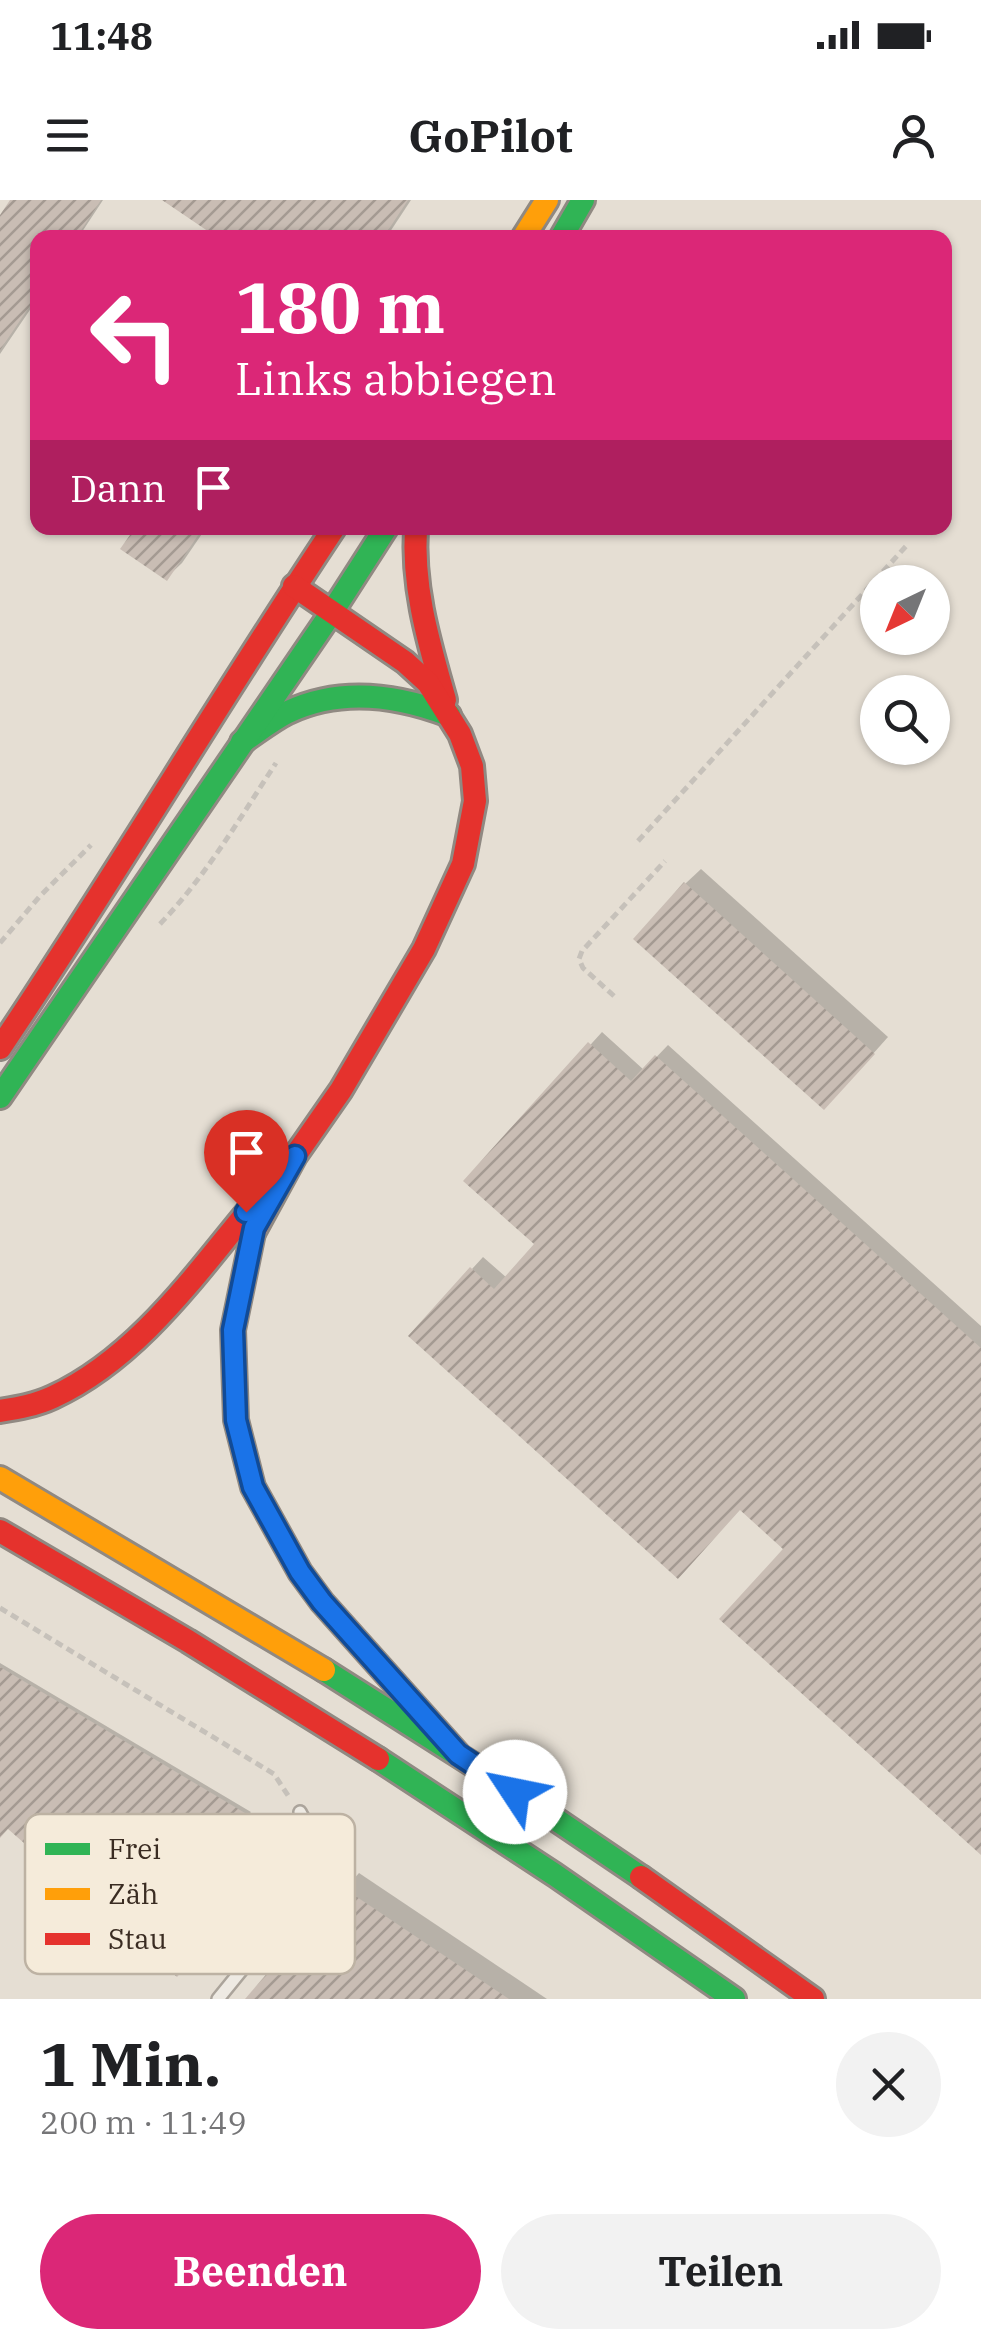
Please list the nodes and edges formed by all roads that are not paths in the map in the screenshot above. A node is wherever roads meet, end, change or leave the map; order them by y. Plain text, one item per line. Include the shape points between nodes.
1 (547, 200) edge
2 (582, 200) edge
3 (528, 230) edge
4 (565, 230) edge
5 (329, 535) edge
6 (382, 535) edge
7 (416, 535) edge
8 (294, 586) junction
9 (332, 612) junction
10 (449, 715) junction
11 (242, 742) junction
12 (0, 1048) edge
13 (0, 1097) edge
14 (295, 1156) junction
15 (0, 1410) edge
16 (0, 1478) edge
17 (0, 1531) edge
18 (458, 1754) junction
19 (238, 1974) edge
20 (218, 1999) edge
21 (734, 1999) edge
22 (814, 1999) edge

1 - 3 main road
2 - 4 main road
5 - 8 main road
6 - 9 main road
7 - 10 main road via 416,594
8 - 9 main road
8 - 12 main road
9 - 10 main road via 406,662
9 - 11 main road
10 - 11 main road via 422,704 352,694 288,712
10 - 14 main road via 472,766 475,801 462,864 424,949
11 - 13 main road
14 - 15 main road via 124,1349 52,1397
14 - 18 main road via 254,1228 233,1330 236,1420 253,1487 322,1602
16 - 18 main road
17 - 21 main road via 412,1780
18 - 22 main road
19 - 20 lane

